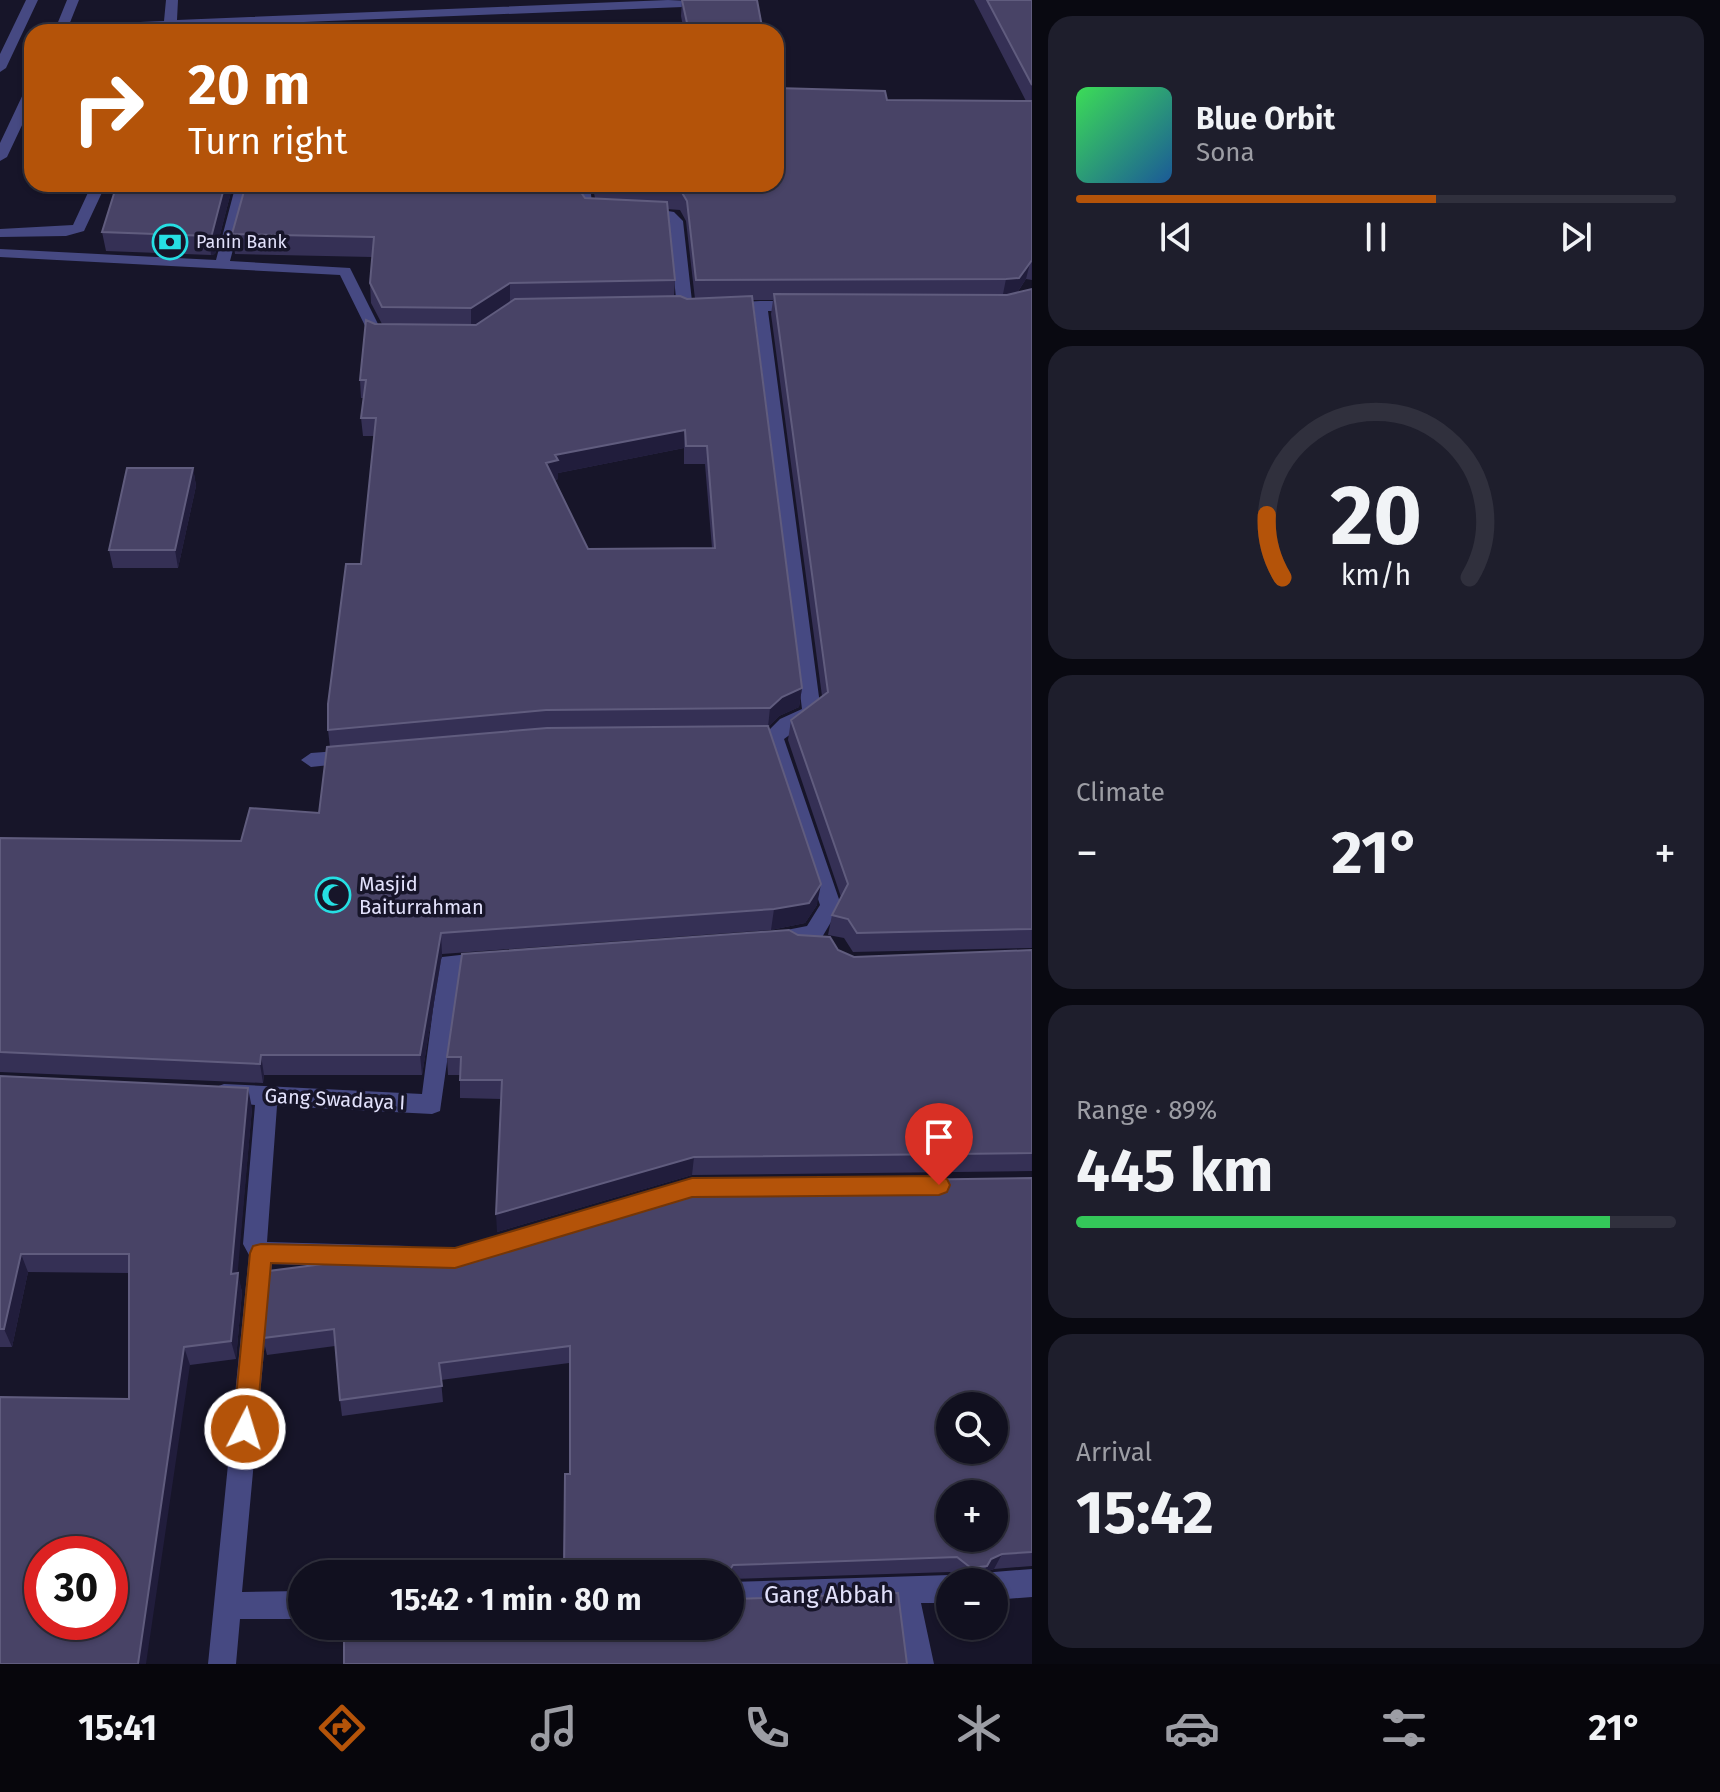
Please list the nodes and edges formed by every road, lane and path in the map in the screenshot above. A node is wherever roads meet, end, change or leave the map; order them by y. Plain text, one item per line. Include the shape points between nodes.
1 (32, 0) edge
2 (73, 0) edge
3 (172, 0) edge
4 (708, 2) edge
5 (64, 24) edge
6 (170, 24) edge
7 (193, 24) edge
8 (0, 68) edge
9 (24, 107) edge
10 (11, 134) junction
11 (24, 135) edge
12 (0, 157) edge
13 (95, 192) edge
14 (241, 192) edge
15 (584, 192) edge
16 (0, 233) edge
17 (0, 253) edge
18 (222, 264) junction
19 (760, 306) junction
20 (820, 306) edge
21 (405, 335) edge
22 (774, 737) junction
23 (744, 738) edge
24 (374, 755) edge
25 (311, 760) dead end
26 (834, 946) edge
27 (511, 958) edge
28 (204, 1093) edge
29 (267, 1096) junction
30 (261, 1253) junction
31 (425, 1257) edge
32 (1032, 1583) edge
33 (1008, 1585) edge
34 (936, 1590) edge
35 (905, 1592) junction
36 (744, 1596) edge
37 (288, 1605) edge
38 (229, 1606) junction
39 (222, 1664) edge
40 (920, 1664) edge

1 - 8 street
2 - 5 street
3 - 6 street
4 - 7 street
9 - 10 street
10 - 11 street
10 - 12 street
13 - 16 street via 79,228
14 - 18 street
15 - 19 street via 590,211 672,215 692,309
17 - 18 street
18 - 21 street via 345,271 376,335
19 - 20 street
19 - 22 street via 812,712
22 - 23 street
22 - 26 street via 831,905 814,933 763,941
24 - 25 street
27 - 29 street, Gang Swadaya I via 450,963 432,1104
28 - 29 street, Gang Swadaya I
29 - 30 street via 255,1244
30 - 31 street
30 - 38 street
32 - 33 street
34 - 35 street
35 - 36 street, Gang Abbah
35 - 40 street, Gang Abbah
37 - 38 street
38 - 39 street

